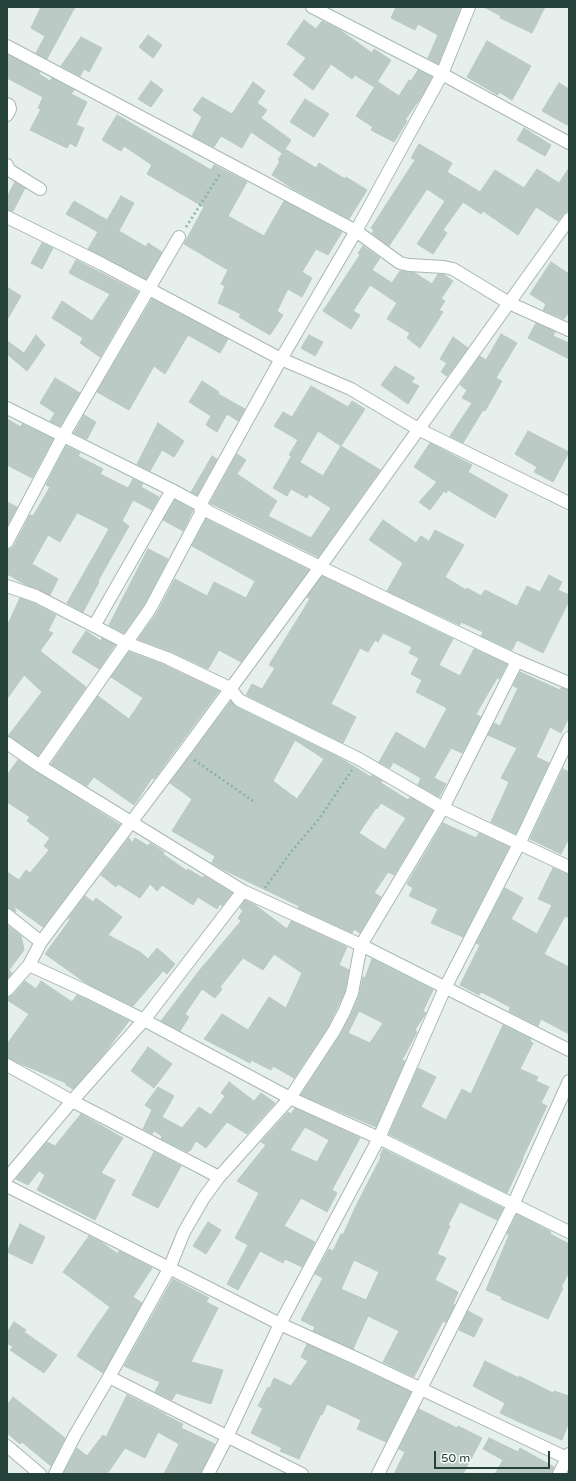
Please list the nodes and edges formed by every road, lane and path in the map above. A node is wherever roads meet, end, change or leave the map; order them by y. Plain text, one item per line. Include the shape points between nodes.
1 (312, 7) edge
2 (469, 7) edge
3 (7, 46) edge
4 (442, 74) junction
5 (7, 104) edge
6 (7, 115) edge
7 (569, 143) edge
8 (228, 162) junction
9 (8, 170) edge
10 (40, 189) dead end
11 (7, 217) edge
12 (569, 219) edge
13 (356, 230) junction
14 (179, 237) joint
15 (149, 290) junction
16 (509, 303) junction
17 (569, 330) edge
18 (281, 359) junction
19 (7, 408) edge
20 (418, 429) junction
21 (63, 436) junction
22 (172, 490) junction
23 (569, 503) edge
24 (200, 505) junction
25 (7, 542) edge
26 (320, 567) junction
27 (7, 586) edge
28 (94, 626) junction
29 (128, 643) junction
30 (517, 661) junction
31 (569, 683) edge
32 (230, 688) junction
33 (569, 738) edge
34 (7, 743) edge
35 (184, 752) junction
36 (359, 759) junction
37 (40, 766) junction
38 (256, 803) dead end
39 (443, 808) junction
40 (131, 823) junction
41 (519, 844) junction
42 (569, 867) edge
43 (243, 891) junction
44 (258, 898) junction
45 (7, 915) edge
46 (41, 942) junction
47 (361, 945) junction
48 (29, 965) junction
49 (444, 988) junction
50 (7, 990) edge
51 (144, 1020) junction
52 (569, 1050) edge
53 (7, 1065) edge
54 (569, 1081) edge
55 (290, 1098) junction
56 (72, 1101) junction
57 (378, 1138) junction
58 (219, 1177) junction
59 (7, 1178) edge
60 (7, 1186) edge
61 (514, 1205) junction
62 (569, 1232) edge
63 (169, 1269) junction
64 (280, 1324) junction
65 (110, 1377) junction
66 (420, 1388) junction
67 (227, 1437) junction
68 (7, 1446) edge
69 (568, 1457) edge
70 (40, 1474) edge
71 (55, 1474) edge
72 (208, 1474) edge
73 (302, 1474) edge
74 (378, 1474) edge
75 (559, 1474) edge

1 - 4 street
2 - 4 street
3 - 8 street
4 - 7 street
4 - 13 street
5 - 6 street via 10,110
8 - 13 street
8 - 14 path
9 - 10 street
11 - 15 street
12 - 16 street
13 - 16 street via 400,262 453,269
13 - 18 street
14 - 15 street
15 - 18 street
15 - 21 street
16 - 17 street
16 - 20 street
18 - 20 street via 351,389
18 - 24 street
19 - 21 street
20 - 23 street
20 - 26 street
21 - 22 street
21 - 25 street
22 - 24 street
22 - 28 street
24 - 26 street via 209,512
24 - 29 street via 201,513 150,609
26 - 30 street
26 - 32 street
27 - 28 street via 36,596
28 - 29 street
29 - 32 street via 167,658
29 - 37 street
30 - 31 street
30 - 39 street
32 - 35 street
32 - 36 street via 239,700
33 - 41 street
34 - 37 street
35 - 38 path
35 - 40 street
36 - 39 street
36 - 44 path via 319,819
37 - 40 street
39 - 41 street
39 - 47 street
40 - 43 street
40 - 46 street
41 - 42 street
41 - 49 street
43 - 44 street
43 - 51 street
44 - 47 street
45 - 46 street
46 - 48 street
47 - 49 street
47 - 55 street via 352,993 344,1012
48 - 50 street
48 - 51 street
49 - 52 street
49 - 57 street
51 - 55 street
51 - 56 street
53 - 56 street
54 - 61 street
55 - 57 street
55 - 58 street
56 - 58 street
56 - 59 street
57 - 61 street
57 - 64 street
58 - 63 street via 184,1232
60 - 63 street
61 - 62 street
61 - 66 street
63 - 64 street
63 - 65 street
64 - 66 street
64 - 67 street
65 - 67 street
65 - 71 street
66 - 69 street
66 - 74 street
67 - 72 street
67 - 73 street
68 - 70 street
69 - 75 street

